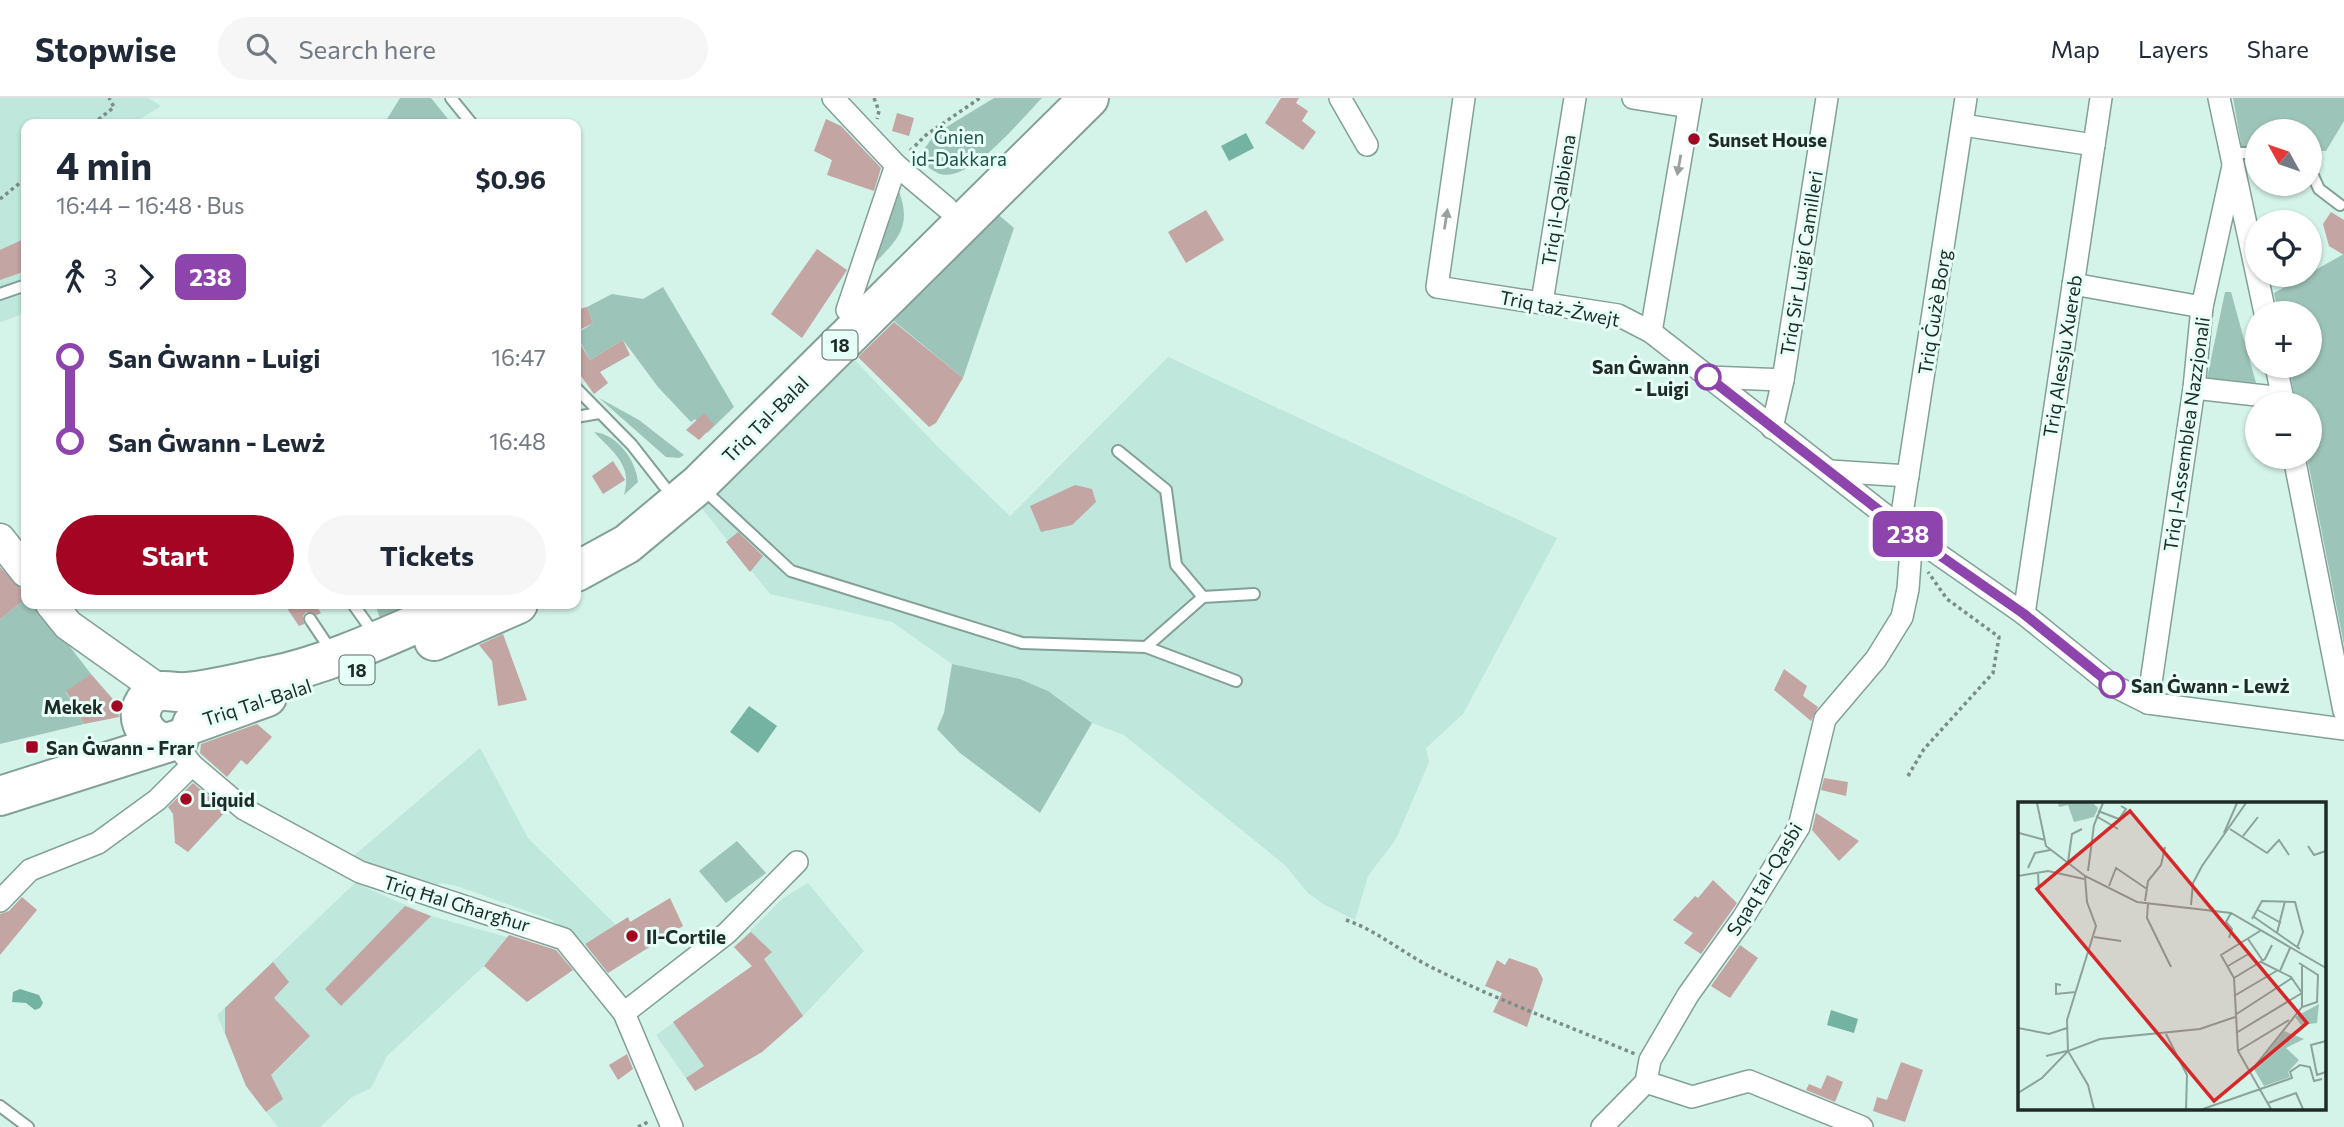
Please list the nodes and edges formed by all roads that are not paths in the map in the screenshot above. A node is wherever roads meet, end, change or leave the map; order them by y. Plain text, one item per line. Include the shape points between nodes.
1 (451, 98) edge
2 (833, 98) edge
3 (1063, 98) edge
4 (1089, 98) edge
5 (1340, 98) edge
6 (1464, 98) edge
7 (1575, 98) edge
8 (1633, 98) edge
9 (1827, 98) edge
10 (1966, 98) edge
11 (2101, 98) edge
12 (2219, 98) edge
13 (1690, 103) edge
14 (468, 119) edge
15 (1963, 125) junction
16 (1367, 145) dead end
17 (2094, 145) junction
18 (2245, 156) edge
19 (2232, 160) junction
20 (896, 165) junction
21 (2322, 191) edge
22 (2340, 205) dead end
23 (947, 208) junction
24 (2073, 284) junction
25 (21, 287) edge
26 (0, 294) edge
27 (2261, 301) edge
28 (1542, 302) junction
29 (2202, 307) junction
30 (847, 310) junction
31 (1651, 332) junction
32 (1708, 377) junction
33 (1783, 380) junction
34 (2194, 388) junction
35 (581, 393) edge
36 (2245, 395) edge
37 (599, 413) junction
38 (581, 416) edge
39 (1772, 428) junction
40 (1118, 451) dead end
41 (2296, 469) edge
42 (1830, 471) junction
43 (1908, 476) junction
44 (682, 485) junction
45 (1907, 538) junction
46 (0, 539) edge
47 (581, 545) edge
48 (21, 566) edge
49 (581, 569) edge
50 (1254, 594) dead end
51 (1203, 597) junction
52 (356, 609) edge
53 (450, 609) edge
54 (507, 609) edge
55 (59, 614) edge
56 (2024, 614) junction
57 (310, 620) dead end
58 (377, 640) junction
59 (1146, 647) junction
60 (335, 655) junction
61 (1236, 681) dead end
62 (2148, 703) junction
63 (2344, 711) edge
64 (168, 723) junction
65 (2344, 729) edge
66 (0, 774) edge
67 (0, 796) edge
68 (797, 862) dead end
69 (0, 901) edge
70 (624, 1013) junction
71 (1646, 1082) junction
72 (0, 1106) edge
73 (28, 1127) edge
74 (673, 1127) edge
75 (1602, 1127) edge
76 (1862, 1127) edge

1 - 14 lane
2 - 20 street
3 - 23 highway, Triq Tal-Balal / 18
4 - 44 highway, Triq Tal-Balal / 18
5 - 16 street
28 -> 6 street, Triq taż-Żwejt via 1437,287
7 - 28 street, Triq il-Qalbiena
8 - 13 street
9 - 33 street, Triq Sir Luigi Camilleri
10 - 15 street, Triq Ġużè Borg
11 - 17 street, Triq Alessju Xuereb
12 - 19 street
13 -> 31 street
15 - 17 street
15 - 43 street, Triq Ġużè Borg
17 - 24 street, Triq Alessju Xuereb
18 - 19 lane
19 - 27 street
19 - 29 street, Triq l-Assemblea Nazzjonali
20 - 23 street
20 - 30 street
21 - 22 lane
23 - 30 highway, Triq Tal-Balal / 18
24 - 29 street
24 - 56 street, Triq Alessju Xuereb
25 - 26 lane
28 - 31 street, Triq taż-Żwejt via 1618,315
29 - 34 street, Triq l-Assemblea Nazzjonali
30 - 44 highway, Triq Tal-Balal / 18 via 690,467
31 - 32 street, Triq taż-Żwejt
32 - 33 street
32 - 39 street, Triq taż-Żwejt
33 - 39 street, Triq Sir Luigi Camilleri
34 - 36 street
34 - 62 street, Triq l-Assemblea Nazzjonali
35 - 37 lane
37 - 38 lane
37 - 44 lane
39 - 42 street, Triq taż-Żwejt
40 - 51 lane via 1166,490 1176,565
41 - 63 street
42 - 43 street
42 - 45 street, Triq taż-Żwejt
43 - 45 street, Triq Ġużè Borg
44 - 47 highway, Triq Tal-Balal / 18
44 - 49 highway, Triq Tal-Balal / 18 via 627,544
44 - 59 lane via 791,571 1022,643
45 - 56 street, Triq taż-Żwejt
45 - 71 street, Sqaq tal-Qasbi via 1908,589 1902,617 1876,659 1825,719 1799,827 1688,995 1650,1060
46 - 48 main road
50 - 51 lane
51 - 59 lane
52 - 58 lane
53 - 58 highway, Triq Tal-Balal / 18
54 - 64 highway, Triq Tal-Balal / 18 via 393,659
55 - 64 main road
56 - 62 street, Triq taż-Żwejt via 2112,685
57 - 60 lane
58 - 60 highway, Triq Tal-Balal / 18
59 - 61 lane
60 - 64 highway, Triq Tal-Balal / 18 via 275,675
62 - 65 street, Triq taż-Żwejt
64 - 66 highway, Triq Tal-Balal / 18 via 113,733
64 - 67 highway, Triq Tal-Balal / 18
64 - 69 street via 157,800 98,843 30,870
64 - 70 street, Triq Ħal Għargħur via 244,809 360,872 564,939
68 - 70 street via 727,933
70 - 74 street, Triq Ħal Għargħur
71 - 75 street
71 - 76 street via 1692,1097 1749,1081
72 - 73 lane

